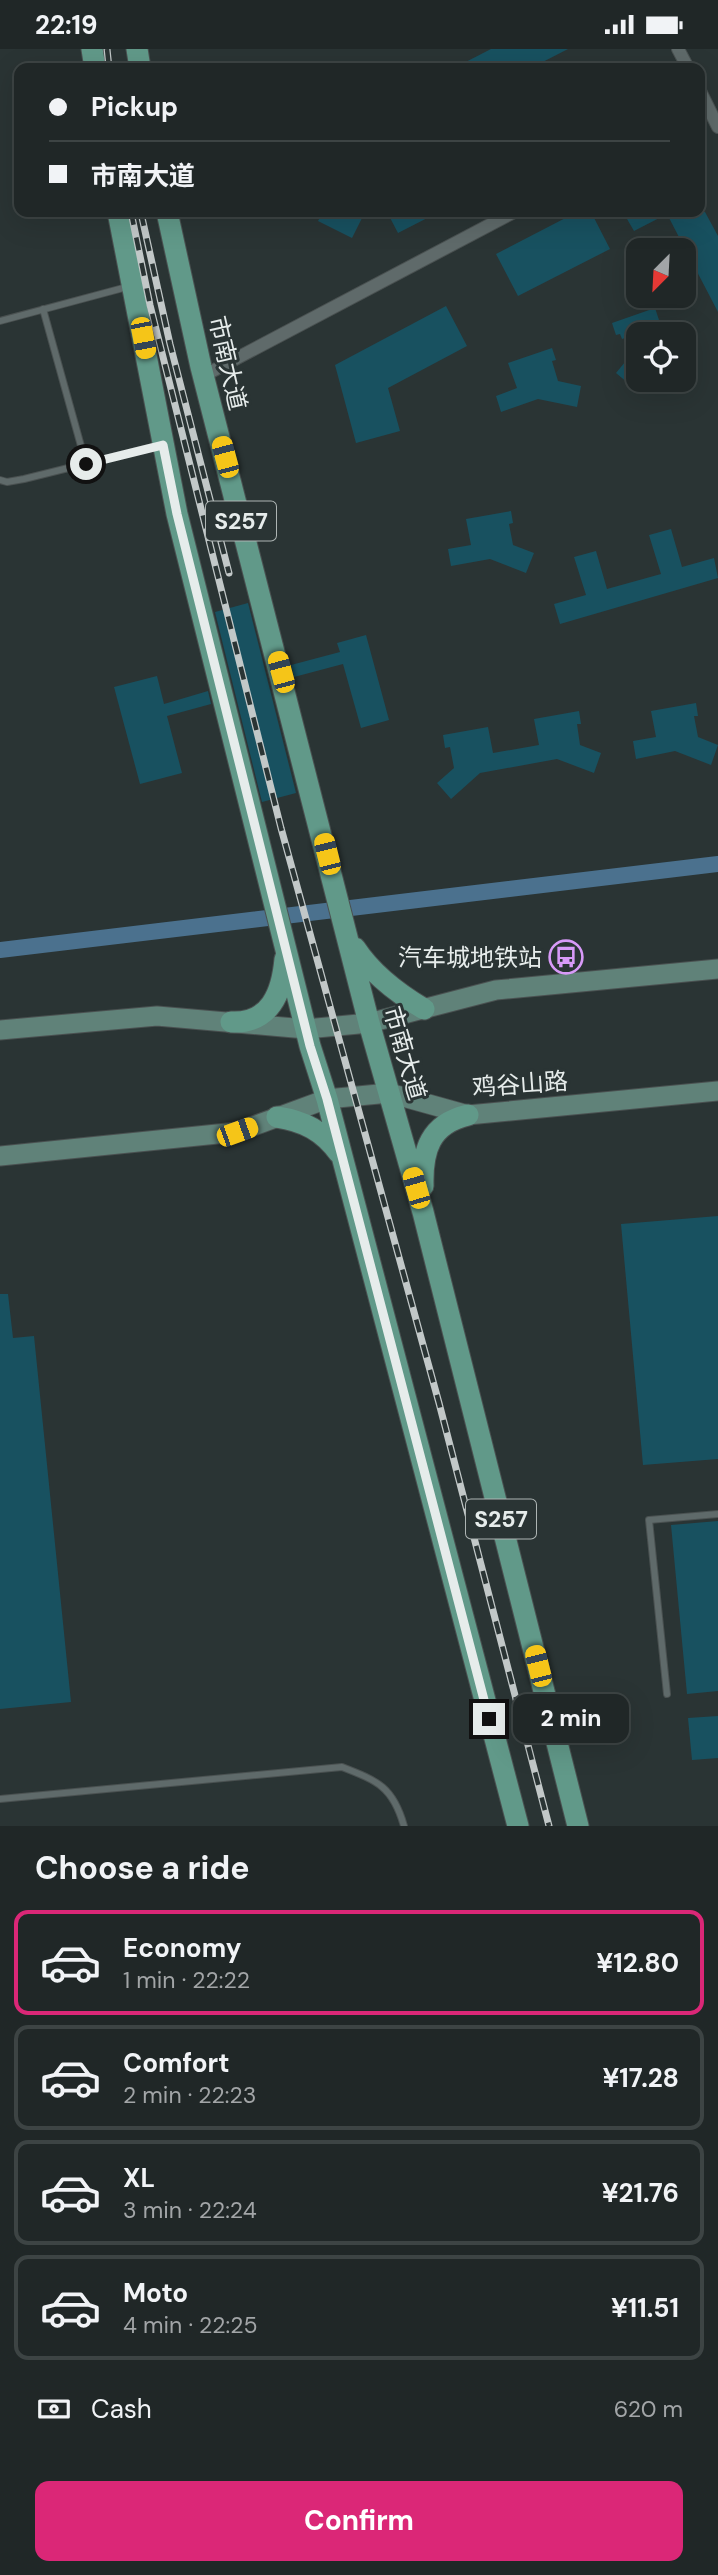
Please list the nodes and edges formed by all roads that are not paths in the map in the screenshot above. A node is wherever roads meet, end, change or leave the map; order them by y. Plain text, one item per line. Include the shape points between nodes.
1 (705, 112) edge
2 (718, 127) edge
3 (119, 217) edge
4 (168, 217) edge
5 (505, 217) edge
6 (132, 285) junction
7 (43, 309) junction
8 (0, 321) edge
9 (203, 376) junction
10 (163, 445) junction
11 (86, 464) junction
12 (0, 480) edge
13 (346, 929) junction
14 (286, 940) junction
15 (718, 969) edge
16 (424, 1009) junction
17 (230, 1022) junction
18 (369, 1023) junction
19 (306, 1029) junction
20 (0, 1030) edge
21 (718, 1091) edge
22 (389, 1093) junction
23 (327, 1099) junction
24 (468, 1115) junction
25 (277, 1117) junction
26 (340, 1154) junction
27 (0, 1156) edge
28 (423, 1212) junction
29 (718, 1514) edge
30 (667, 1694) dead end
31 (0, 1799) edge
32 (404, 1826) edge
33 (518, 1826) edge
34 (578, 1826) edge

1 - 2 street
3 - 6 main road, S257
4 - 9 main road, 市南大道 / S257
5 - 9 street
6 - 7 lane
6 - 10 main road, S257
7 - 8 lane
7 - 11 lane
9 - 13 main road, 市南大道 / S257
10 - 11 lane
10 - 14 main road, S257
11 - 12 lane
13 - 16 main road via 363,960 388,985
13 - 18 main road, 市南大道 / S257
14 - 17 main road via 283,975 274,1003 255,1019
14 - 19 main road, S257
15 - 16 main road via 496,990
16 - 18 main road
17 - 19 main road
17 - 20 main road via 157,1016
18 - 19 main road
18 - 22 main road, 市南大道 / S257
19 - 23 main road, S257
21 - 24 main road, 鸡谷山路
22 - 23 main road, 鸡谷山路
22 - 24 main road, 鸡谷山路
22 - 28 main road, 市南大道 / S257
23 - 25 main road, 鸡谷山路
23 - 26 main road, S257
24 - 28 main road via 443,1124 426,1146
25 - 26 main road via 313,1128
25 - 27 main road, 鸡谷山路 via 237,1132
26 - 33 main road, S257
28 - 34 main road, 市南大道 / S257
29 - 30 lane via 649,1520
31 - 32 lane via 342,1767 381,1783 398,1804

